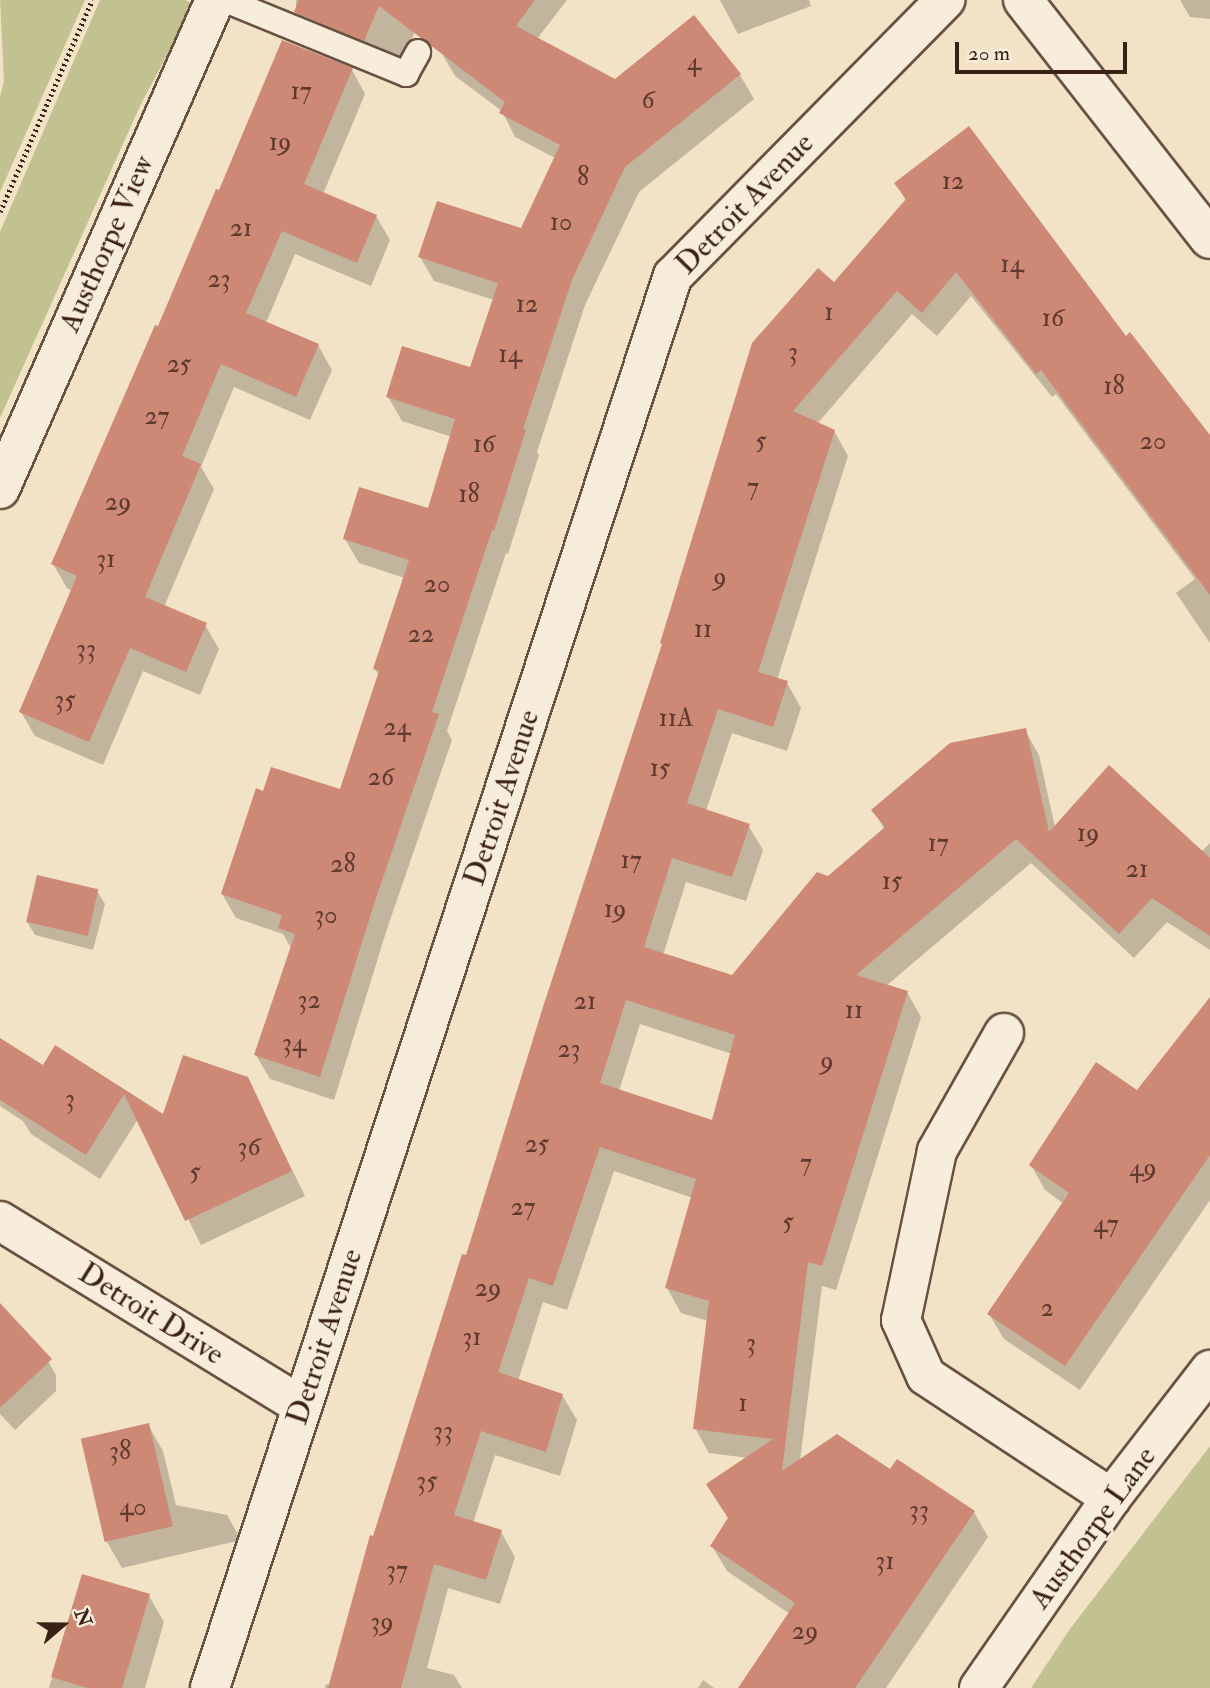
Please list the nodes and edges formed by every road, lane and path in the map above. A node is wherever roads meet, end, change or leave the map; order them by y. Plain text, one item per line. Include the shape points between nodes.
1 (92, 0) edge
2 (215, 0) edge
3 (225, 0) edge
4 (945, 0) edge
5 (1023, 0) edge
6 (418, 52) dead end
7 (0, 212) edge
8 (1203, 214) edge
9 (0, 489) edge
10 (1004, 1033) dead end
11 (0, 1221) edge
12 (1210, 1370) edge
13 (302, 1406) junction
14 (1111, 1498) junction
15 (210, 1688) edge
16 (979, 1688) edge

1 - 7 path
2 - 9 street, Austhorpe View
3 - 6 lane via 406,74
4 - 13 street, Detroit Avenue via 673,276
5 - 8 street
10 - 14 street via 937,1151 901,1320 926,1376
11 - 13 street, Detroit Drive
12 - 14 street, Austhorpe Lane
13 - 15 street, Detroit Avenue
14 - 16 street, Austhorpe Lane

